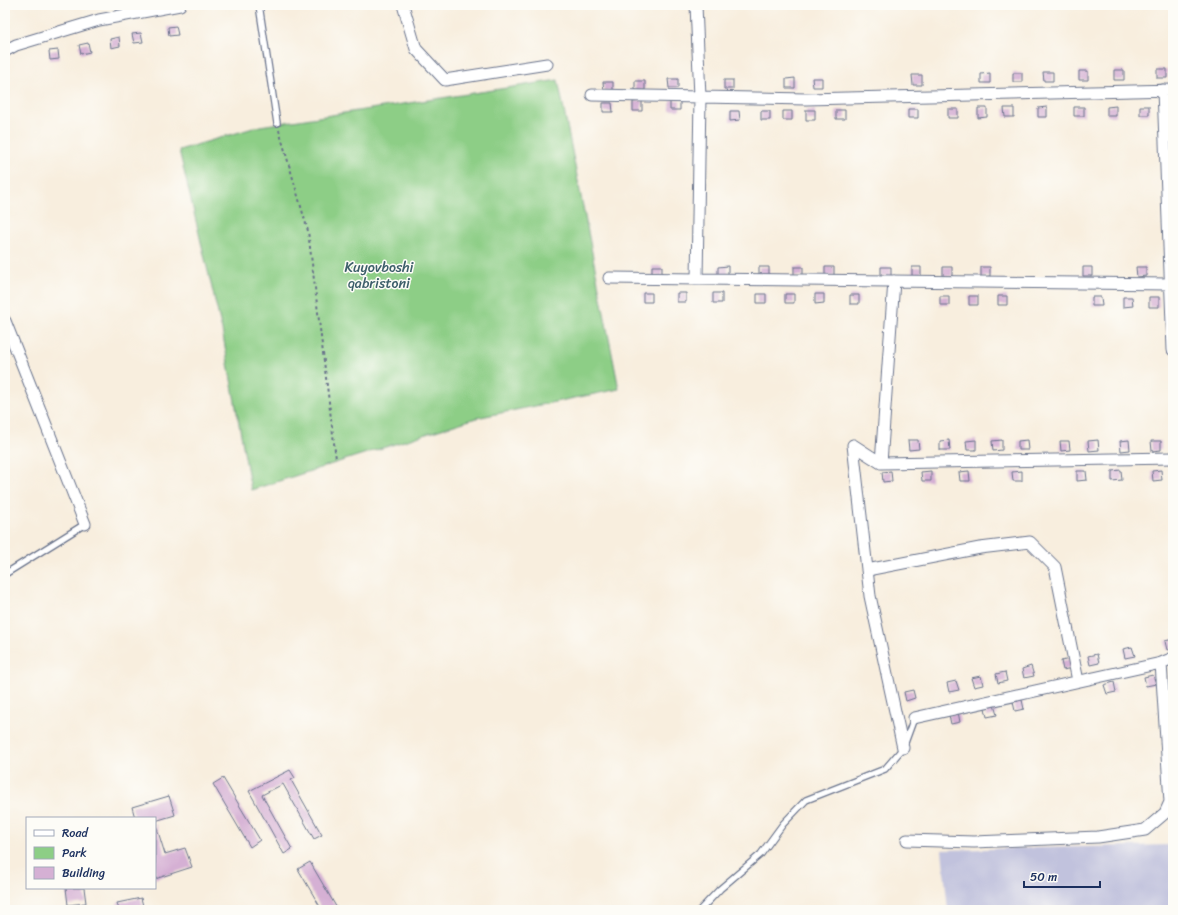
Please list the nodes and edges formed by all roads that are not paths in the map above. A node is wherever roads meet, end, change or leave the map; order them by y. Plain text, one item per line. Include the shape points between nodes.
1 (180, 5) edge
2 (259, 5) edge
3 (402, 5) edge
4 (696, 5) edge
5 (5, 51) edge
6 (547, 64) dead end
7 (1168, 90) edge
8 (592, 95) dead end
9 (700, 97) junction
10 (277, 123) road end
11 (609, 278) dead end
12 (697, 279) junction
13 (894, 281) junction
14 (1170, 284) junction
15 (5, 321) edge
16 (1172, 324) edge
17 (1173, 350) edge
18 (1173, 458) edge
19 (881, 463) junction
20 (85, 524) joint
21 (867, 570) junction
22 (5, 574) edge
23 (1173, 658) edge
24 (1161, 663) junction
25 (1078, 681) junction
26 (914, 718) joint
27 (903, 748) junction
28 (907, 840) dead end
29 (700, 910) edge

1 - 5 street via 99,20 16,45
2 - 10 lane
3 - 6 street via 416,49 445,80
4 - 9 street
7 - 9 street via 806,99
7 - 14 street
8 - 9 street
9 - 12 street
11 - 12 street
12 - 13 street
13 - 14 street
13 - 19 street
14 - 16 street
15 - 20 street
16 - 17 street
18 - 19 street
19 - 21 street via 853,445
20 - 22 lane
21 - 25 street via 980,548 1030,542 1055,567
21 - 27 street via 870,596
23 - 24 street
24 - 25 street
24 - 28 street via 1170,802 1166,813 1145,830 1098,837 990,842
25 - 26 street
26 - 27 lane
27 - 29 lane via 885,769 806,800 783,824 761,854

